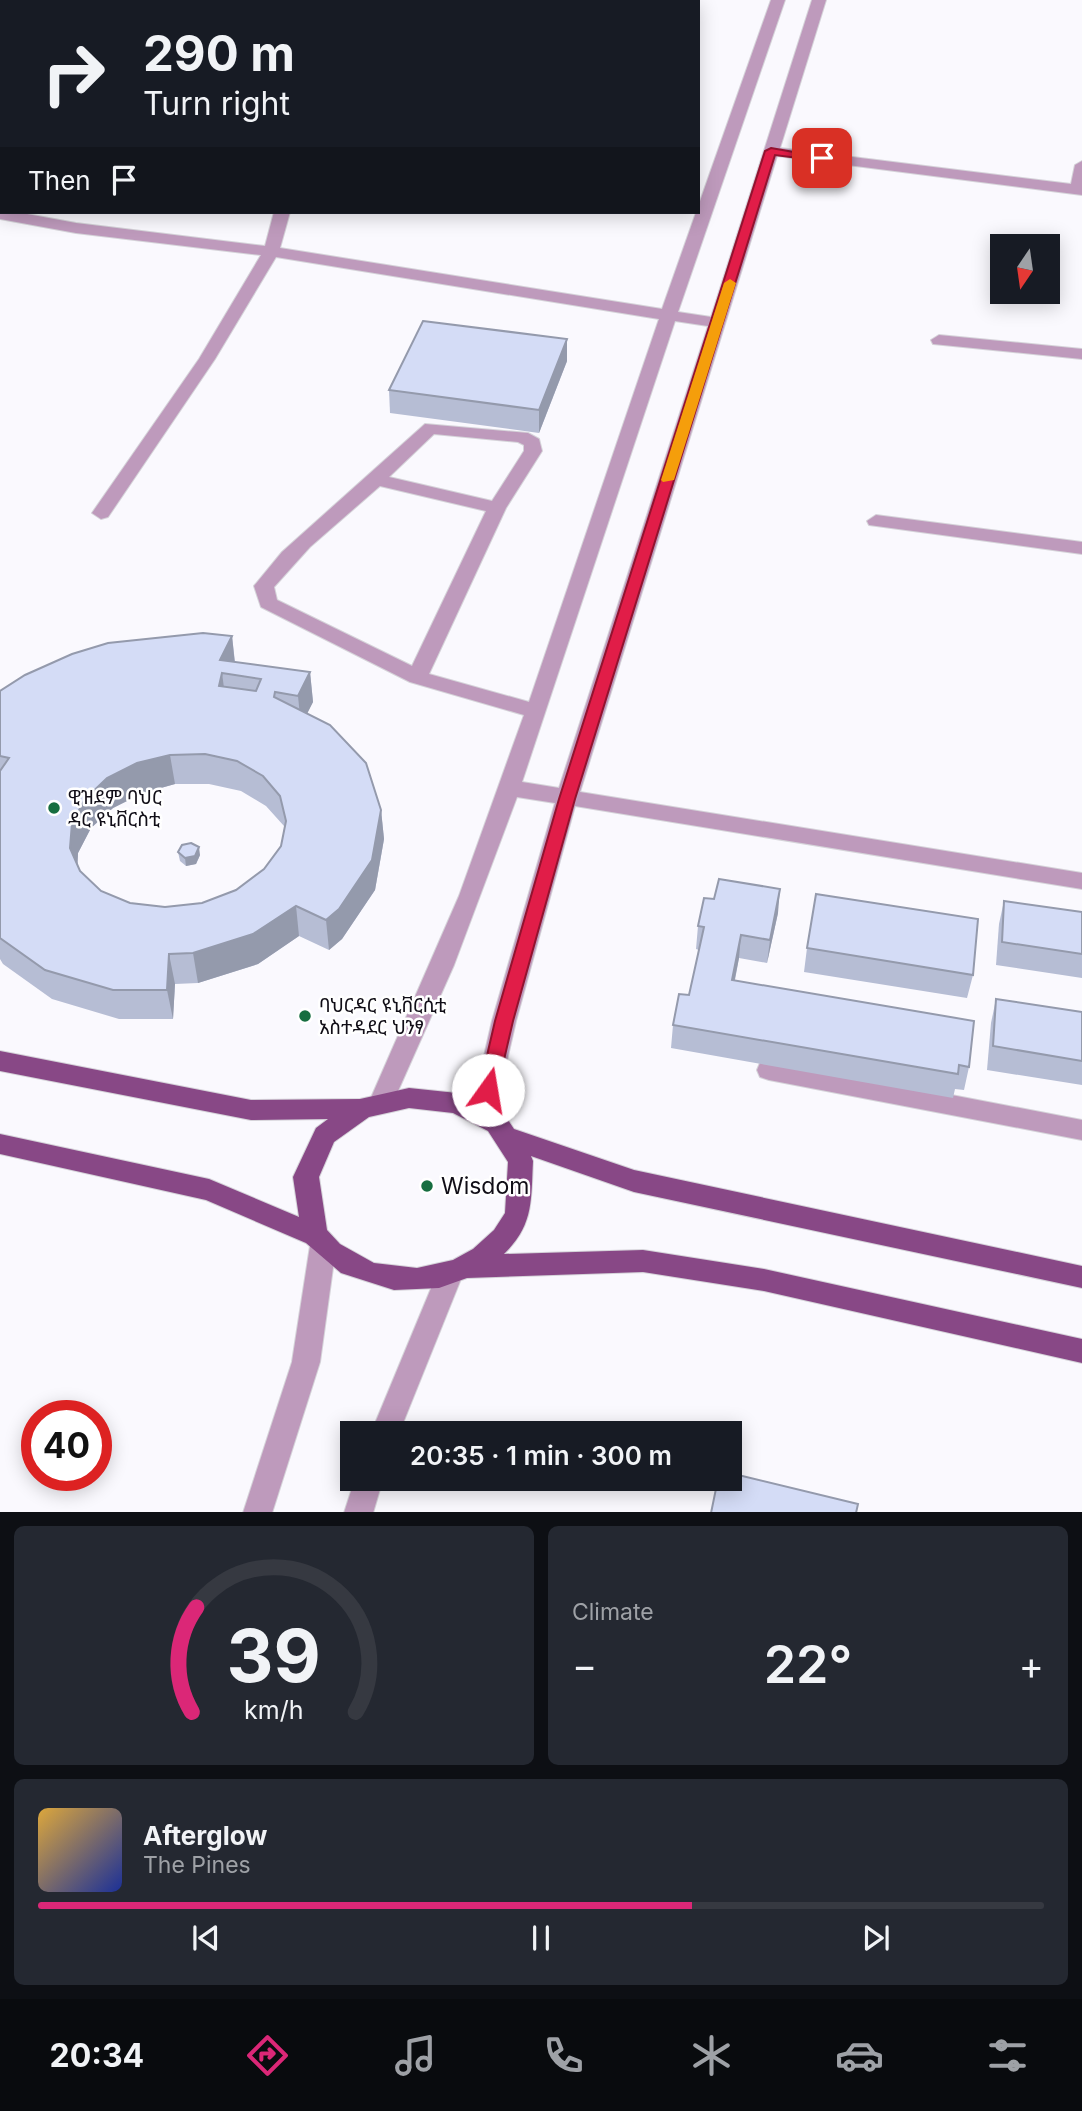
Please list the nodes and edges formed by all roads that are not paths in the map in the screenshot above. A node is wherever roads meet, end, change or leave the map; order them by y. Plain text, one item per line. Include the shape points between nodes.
1 (778, 0) edge
2 (819, 0) edge
3 (771, 151) junction
4 (1082, 165) edge
5 (1080, 190) edge
6 (0, 214) edge
7 (281, 214) edge
8 (271, 251) junction
9 (667, 317) junction
10 (718, 323) junction
11 (939, 340) dead end
12 (1082, 354) edge
13 (376, 480) junction
14 (497, 508) junction
15 (101, 513) dead end
16 (876, 521) dead end
17 (1082, 548) edge
18 (417, 677) junction
19 (536, 711) junction
20 (511, 788) junction
21 (567, 799) junction
22 (1082, 881) edge
23 (0, 1061) edge
24 (769, 1070) edge
25 (370, 1104) junction
26 (483, 1114) junction
27 (1082, 1130) edge
28 (509, 1138) junction
29 (0, 1144) edge
30 (319, 1240) junction
31 (459, 1271) junction
32 (1082, 1277) edge
33 (1082, 1351) edge
34 (390, 1421) edge
35 (365, 1491) edge
36 (257, 1512) edge
37 (358, 1512) edge

1 - 9 street
2 - 3 street
3 - 5 street
3 - 10 street
4 - 5 street
6 - 8 street via 76,228
7 - 8 street
8 - 9 street
8 - 15 street via 207,359
9 - 10 street
9 - 19 street
10 - 21 street
11 - 12 street
13 - 14 street
13 - 14 street via 418,435 431,428 522,437 533,443 533,451
13 - 18 street via 280,563 264,586 268,603
14 - 18 street
16 - 17 street
18 - 19 street
19 - 20 street
20 - 21 street
20 - 25 street via 425,1011
21 - 22 street
21 - 26 street via 504,1021
23 - 25 main road via 251,1110
24 - 27 street
25 - 26 main road via 435,1096
25 - 30 main road via 333,1127 313,1151 304,1178 304,1207
26 - 28 main road
28 - 31 main road via 522,1164 524,1194 515,1222 496,1248
28 - 32 main road via 634,1181
29 - 30 main road via 209,1191
30 - 31 main road via 348,1265 380,1278 415,1281
30 - 36 street via 306,1362
31 - 33 main road via 643,1261 764,1280
31 - 34 street
35 - 37 street

